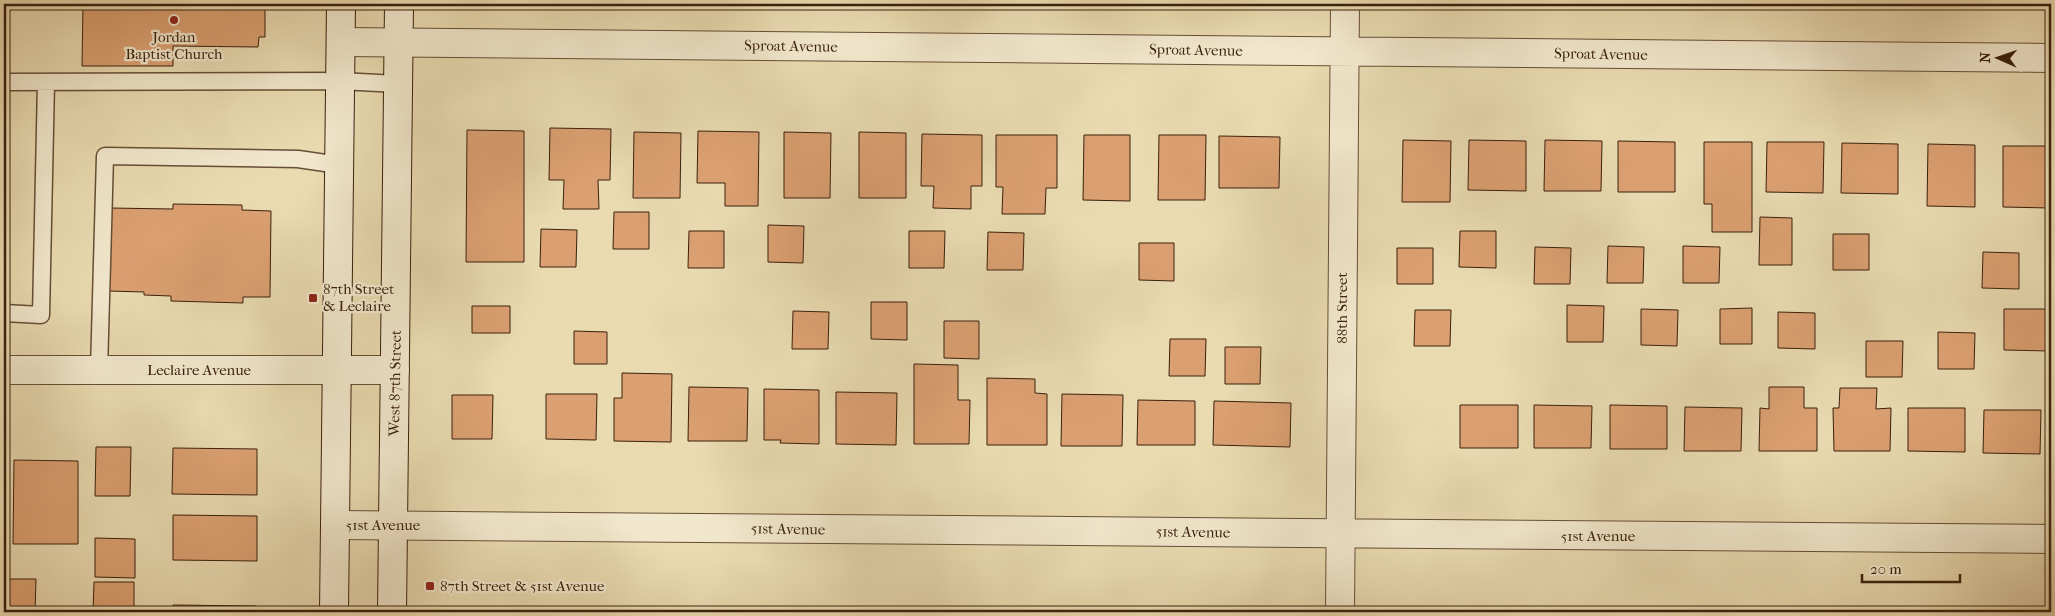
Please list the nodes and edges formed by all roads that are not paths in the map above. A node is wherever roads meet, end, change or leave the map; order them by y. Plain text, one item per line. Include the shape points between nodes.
1 (341, 4) edge
2 (399, 4) edge
3 (1345, 4) edge
4 (341, 42) junction
5 (398, 42) junction
6 (1344, 52) junction
7 (2051, 58) edge
8 (340, 81) junction
9 (4, 82) edge
10 (46, 82) junction
11 (398, 84) junction
12 (339, 165) junction
13 (4, 313) edge
14 (4, 370) edge
15 (99, 370) junction
16 (337, 370) junction
17 (395, 370) junction
18 (335, 525) junction
19 (393, 525) junction
20 (1340, 534) junction
21 (2051, 539) edge
22 (334, 612) edge
23 (392, 612) edge
24 (1340, 612) edge

1 - 4 street
2 - 5 street, West 87th Street
3 - 6 street, 88th Street
4 - 5 street, Sproat Avenue
4 - 8 street
5 - 6 street, Sproat Avenue
5 - 11 street, West 87th Street
6 - 7 street, Sproat Avenue
6 - 20 street, 88th Street
8 - 10 lane
8 - 11 lane
8 - 12 street
9 - 10 lane
10 - 13 lane via 41,315
11 - 17 street, West 87th Street
12 - 15 lane via 298,159 105,156
12 - 16 street
14 - 15 street, Leclaire Avenue
15 - 16 street, Leclaire Avenue
16 - 17 street, Leclaire Avenue
16 - 18 street
17 - 19 street, West 87th Street
18 - 19 street, 51st Avenue
18 - 22 street
19 - 20 street, 51st Avenue
19 - 23 street, West 87th Street
20 - 21 street, 51st Avenue
20 - 24 street, 88th Street

